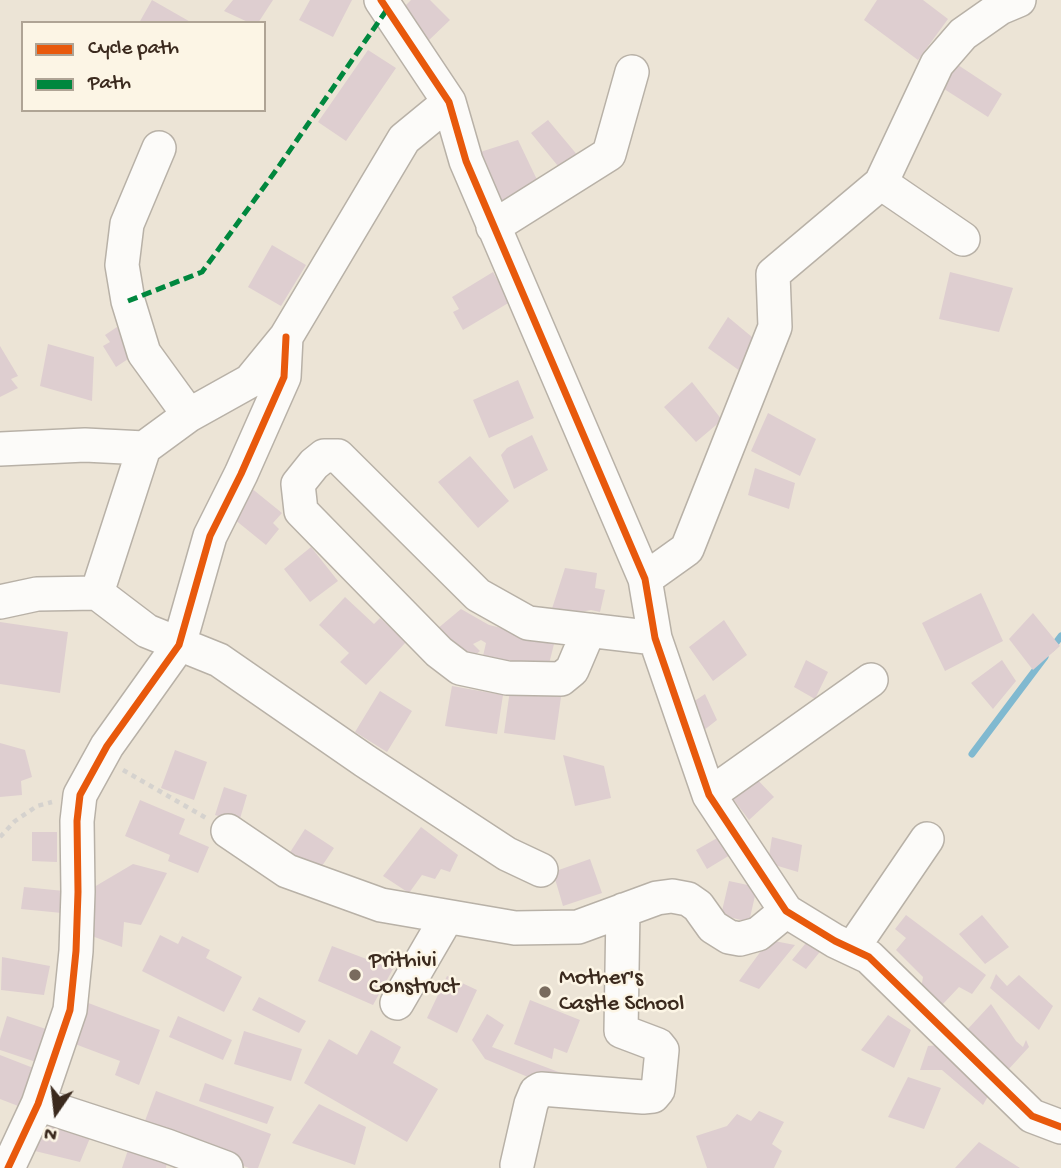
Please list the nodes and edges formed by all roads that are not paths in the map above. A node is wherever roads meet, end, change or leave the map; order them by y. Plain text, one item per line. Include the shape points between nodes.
1 (381, 0) edge
2 (1004, 3) edge
3 (632, 72) dead end
4 (449, 102) junction
5 (159, 148) dead end
6 (881, 183) junction
7 (493, 227) junction
8 (963, 239) dead end
9 (286, 337) junction
10 (189, 415) junction
11 (144, 448) junction
12 (0, 449) edge
13 (645, 579) junction
14 (97, 593) junction
15 (0, 601) edge
16 (589, 630) junction
17 (655, 638) junction
18 (179, 645) junction
19 (871, 680) dead end
20 (709, 795) junction
21 (228, 831) road end
22 (927, 839) dead end
23 (541, 870) dead end
24 (623, 910) junction
25 (786, 911) junction
26 (447, 917) junction
27 (852, 948) junction
28 (397, 1003) dead end
29 (38, 1104) junction
30 (1061, 1127) edge
31 (517, 1165) dead end
32 (8, 1168) edge
33 (226, 1168) edge

1 - 4 street
2 - 6 street via 963,34 937,64
3 - 7 street via 609,154
4 - 7 street via 466,161
4 - 9 street via 404,139
5 - 10 street via 127,224 122,265 144,353
6 - 8 street
6 - 13 street via 773,274 775,327 687,549
7 - 13 street
9 - 10 street via 250,381
9 - 18 street via 284,377 210,536
10 - 11 street
11 - 12 street
11 - 14 street
13 - 17 street
14 - 15 street via 37,594
14 - 18 street via 146,631
16 - 16 street via 528,623 478,595 338,456 324,456 298,484 301,511 439,652 460,667 507,678 561,679 572,670
16 - 17 street
17 - 20 street
18 - 23 street via 219,660 507,854
18 - 29 street via 80,795 70,1010
19 - 20 street
20 - 25 street
21 - 26 street via 287,871 382,905
22 - 27 street
24 - 25 street via 657,898 688,899 713,927 740,939 758,934
24 - 26 street via 578,927 515,928
24 - 31 street via 621,1031 662,1050 658,1090 643,1097 541,1089 531,1104
25 - 27 street
26 - 28 street
27 - 30 street via 869,957 1032,1116
29 - 32 street
29 - 33 street

